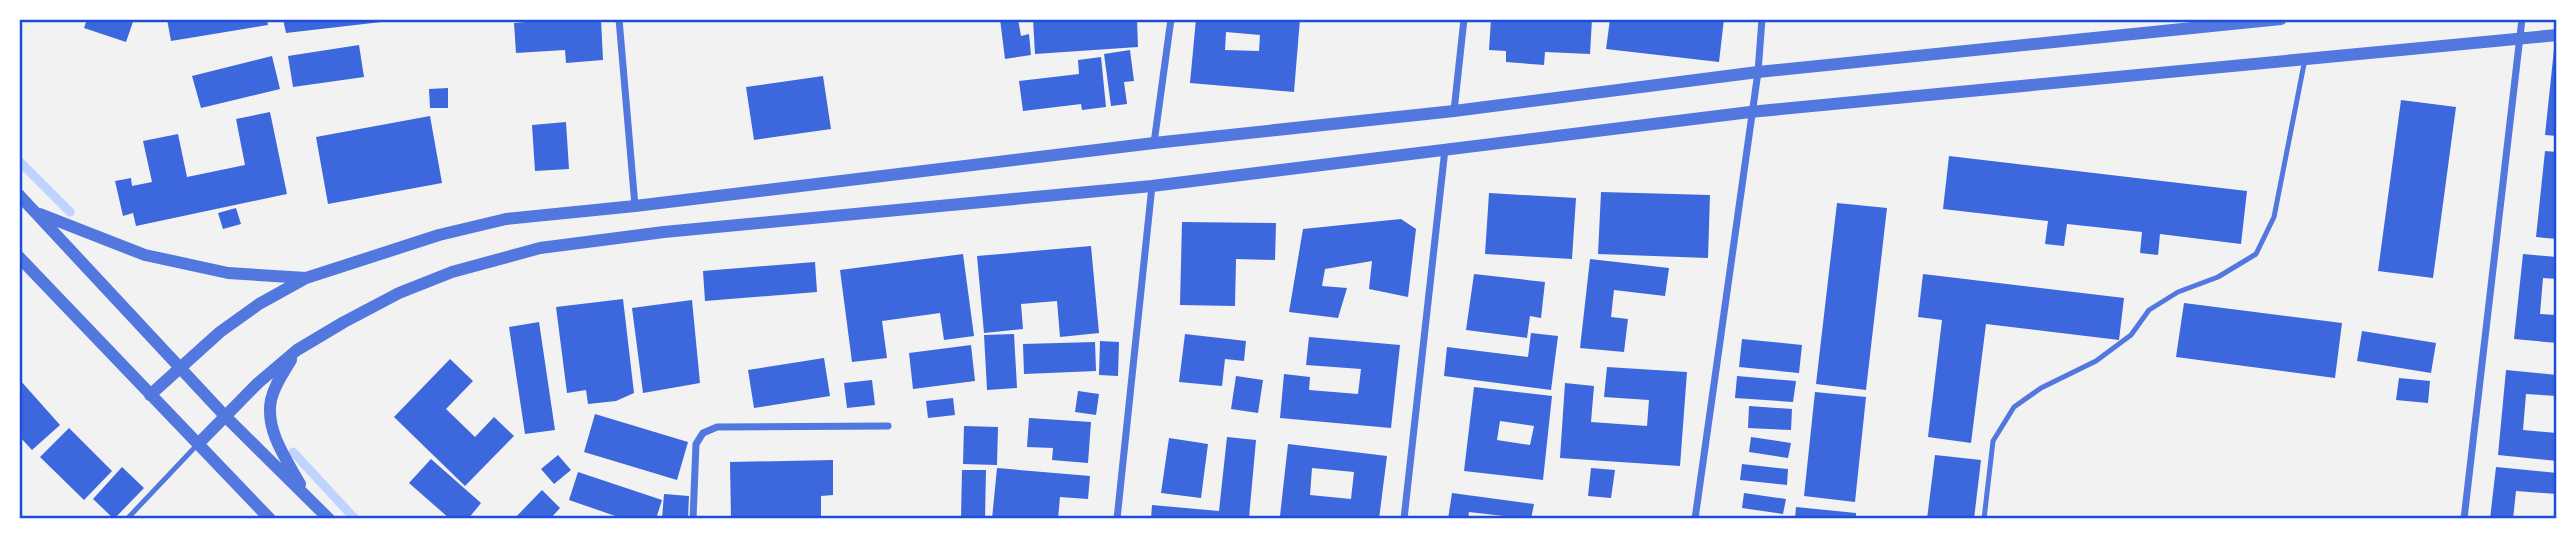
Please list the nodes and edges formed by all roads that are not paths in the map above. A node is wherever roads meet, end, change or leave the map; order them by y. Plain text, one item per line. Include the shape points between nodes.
1 (620, 19) edge
2 (1171, 19) edge
3 (1464, 19) edge
4 (1762, 19) edge
5 (2281, 19) edge
6 (2522, 19) edge
7 (2557, 35) edge
8 (2520, 38) junction
9 (2305, 59) junction
10 (1758, 72) junction
11 (1454, 111) junction
12 (1750, 112) junction
13 (1154, 143) junction
14 (1445, 149) junction
15 (1152, 186) junction
16 (19, 195) edge
17 (635, 206) junction
18 (35, 211) junction
19 (19, 257) edge
20 (306, 278) junction
21 (297, 350) junction
22 (178, 367) junction
23 (150, 395) junction
24 (225, 416) junction
25 (888, 426) dead end
26 (198, 444) junction
27 (307, 496) junction
28 (127, 519) edge
29 (270, 519) edge
30 (329, 519) edge
31 (693, 519) edge
32 (1117, 519) edge
33 (1404, 519) edge
34 (1695, 519) edge
35 (1984, 519) edge
36 (2464, 519) edge

1 - 17 street
2 - 13 street
3 - 11 street
4 - 10 street
5 - 10 street
6 - 8 street
7 - 8 street
8 - 9 street
8 - 36 street
9 - 12 street
9 - 35 lane via 2274,217 2256,254 2149,310 2131,335 2096,361 2040,388 2014,407 1993,441
10 - 11 street
10 - 12 street
11 - 13 street
12 - 14 street
12 - 34 street
13 - 17 street
14 - 15 street
14 - 33 street
15 - 21 street via 540,248 452,272 399,293
15 - 32 street
16 - 18 street
17 - 20 street via 506,219 439,235
18 - 20 street via 145,255 228,273
18 - 22 street
19 - 23 street
20 - 22 street via 260,304
21 - 24 street
21 - 27 street via 271,400 272,428
22 - 23 street
22 - 24 street
23 - 26 street
24 - 26 street
24 - 27 street
25 - 31 street via 717,427 703,433 696,444
26 - 28 lane
26 - 29 street
27 - 30 street

